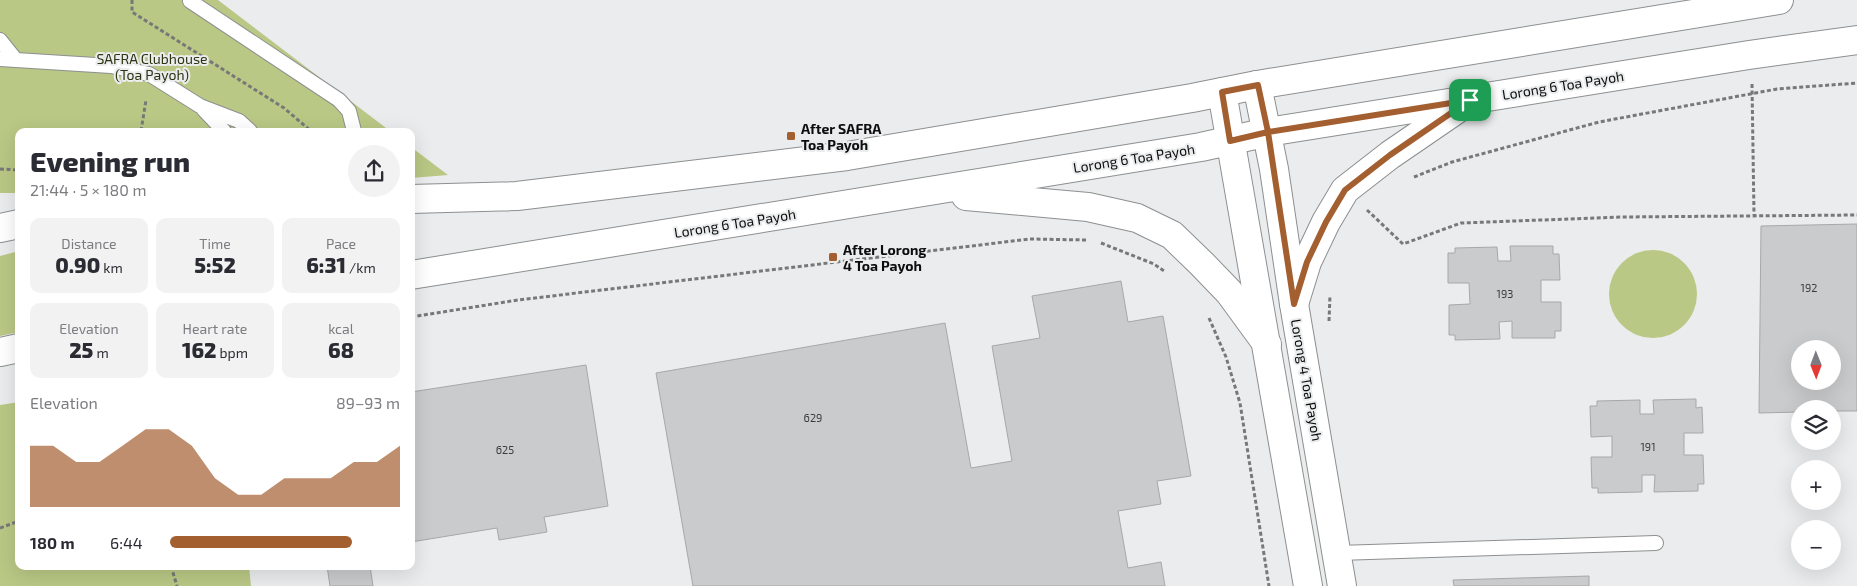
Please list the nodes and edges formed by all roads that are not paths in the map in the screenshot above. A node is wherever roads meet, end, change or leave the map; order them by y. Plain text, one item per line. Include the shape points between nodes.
1 (1779, 0) edge
2 (190, 1) edge
3 (0, 40) edge
4 (1857, 40) edge
5 (0, 59) edge
6 (16, 60) junction
7 (1258, 85) junction
8 (1222, 92) junction
9 (1470, 100) junction
10 (200, 106) junction
11 (221, 128) edge
12 (247, 128) edge
13 (353, 128) edge
14 (1268, 132) junction
15 (1230, 141) junction
16 (923, 193) junction
17 (415, 200) edge
18 (0, 215) edge
19 (15, 216) edge
20 (15, 225) edge
21 (0, 228) edge
22 (415, 274) edge
23 (1294, 304) junction
24 (1267, 344) junction
25 (15, 349) edge
26 (0, 352) edge
27 (1656, 543) dead end
28 (1338, 553) junction
29 (1308, 586) edge
30 (1342, 586) edge

1 - 7 main road
2 - 13 lane via 340,100 350,111
3 - 6 lane
4 - 9 main road, Lorong 6 Toa Payoh via 1749,54
5 - 6 lane
6 - 10 lane via 110,66 149,74
7 - 8 main road
7 - 14 main road, Lorong 4 Toa Payoh
8 - 15 main road
8 - 17 main road via 847,156 517,196
9 - 14 main road, Lorong 6 Toa Payoh
9 - 23 main road via 1345,190 1307,262
10 - 11 lane
10 - 12 lane via 239,121
14 - 15 main road, Lorong 6 Toa Payoh
14 - 23 main road, Lorong 4 Toa Payoh
15 - 16 main road, Lorong 6 Toa Payoh
15 - 24 main road
16 - 22 main road, Lorong 6 Toa Payoh
16 - 24 main road via 1088,207 1137,218 1172,235 1202,264 1229,292
18 - 19 main road
20 - 21 main road
23 - 28 main road, Lorong 4 Toa Payoh
24 - 29 main road
25 - 26 main road
27 - 28 lane
28 - 30 main road, Lorong 4 Toa Payoh

